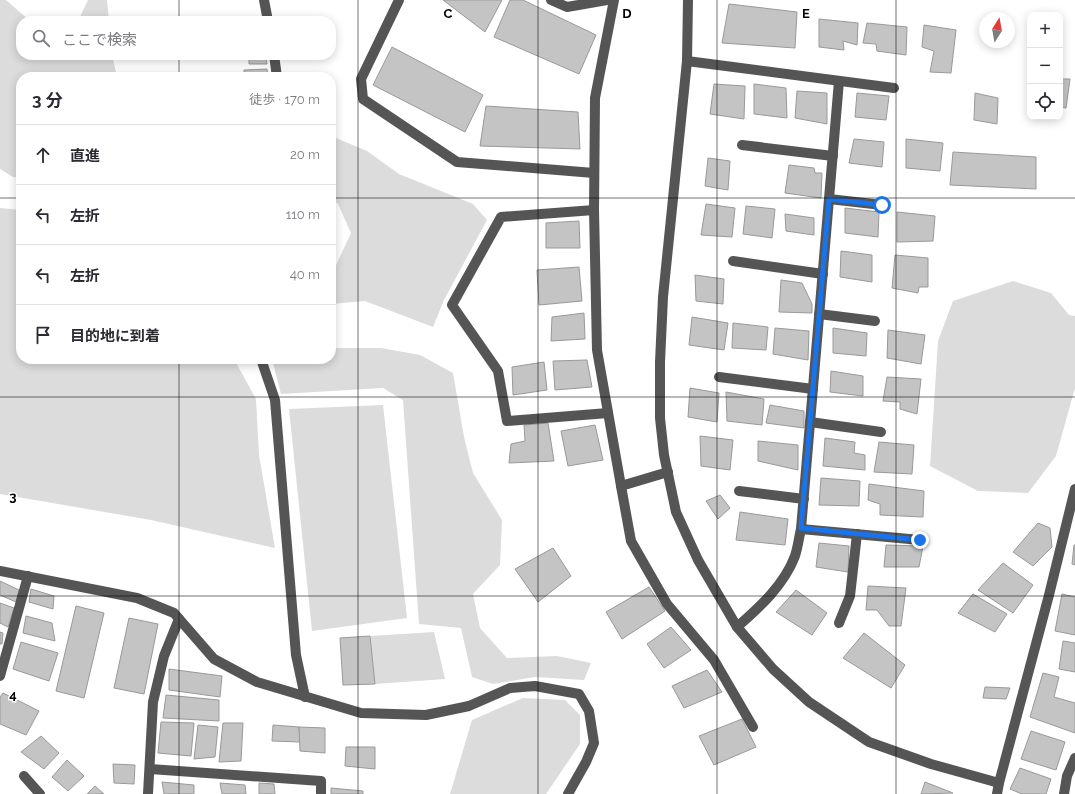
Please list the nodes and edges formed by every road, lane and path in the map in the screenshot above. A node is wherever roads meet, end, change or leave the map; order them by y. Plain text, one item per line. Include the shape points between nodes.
1 (264, 0) edge
2 (399, 0) edge
3 (551, 0) edge
4 (607, 0) edge
5 (614, 0) edge
6 (688, 0) edge
7 (267, 16) edge
8 (275, 60) edge
9 (687, 61) junction
10 (276, 72) edge
11 (839, 81) junction
12 (894, 88) dead end
13 (742, 145) dead end
14 (833, 156) junction
15 (594, 173) junction
16 (829, 199) junction
17 (882, 205) dead end
18 (594, 210) junction
19 (733, 261) dead end
20 (822, 274) junction
21 (819, 314) junction
22 (875, 321) dead end
23 (263, 364) edge
24 (719, 377) dead end
25 (813, 389) junction
26 (608, 413) junction
27 (810, 422) junction
28 (881, 432) dead end
29 (668, 472) junction
30 (621, 486) junction
31 (1075, 488) edge
32 (739, 491) dead end
33 (804, 498) junction
34 (801, 528) junction
35 (857, 534) junction
36 (920, 540) dead end
37 (0, 571) edge
38 (28, 576) junction
39 (179, 619) junction
40 (839, 623) dead end
41 (737, 627) junction
42 (0, 676) edge
43 (305, 696) junction
44 (753, 727) dead end
45 (1075, 758) edge
46 (150, 769) junction
47 (24, 776) dead end
48 (998, 782) junction
49 (40, 794) edge
50 (148, 794) edge
51 (321, 794) edge
52 (568, 794) edge
53 (997, 794) edge
54 (1064, 794) edge

1 - 7 street
2 - 15 street via 361,79 363,99 457,162
3 - 4 street via 567,7
5 - 15 street via 595,98
6 - 9 street
8 - 10 street
9 - 11 street
9 - 29 street via 663,297 660,418
11 - 12 street
11 - 14 street
13 - 14 street
14 - 16 street
15 - 18 street
16 - 17 street
16 - 20 street
18 - 26 street via 598,350
18 - 26 street via 501,217 452,305 498,371 507,421
19 - 20 street
20 - 21 street
21 - 22 street
21 - 25 street
23 - 43 street via 275,400 296,655
24 - 25 street
25 - 27 street
26 - 30 street
27 - 28 street
27 - 33 street
29 - 30 street
29 - 41 street via 676,512 698,560
30 - 44 street via 631,541 667,604 714,660
31 - 48 street
32 - 33 street
33 - 34 street
34 - 35 street
34 - 41 street via 795,556 782,581
35 - 36 street
35 - 40 street via 850,596
37 - 38 street
38 - 39 street via 137,598 174,613
38 - 42 street
39 - 43 street via 214,659 258,682
39 - 46 street via 164,656 153,702
41 - 48 street via 773,669 809,702 869,742 931,764
43 - 52 street via 361,713 426,714 468,706 510,688 535,686 580,694 589,711 594,743
45 - 54 street via 1067,776
46 - 50 street
46 - 51 street via 321,781
47 - 49 street
48 - 53 street

